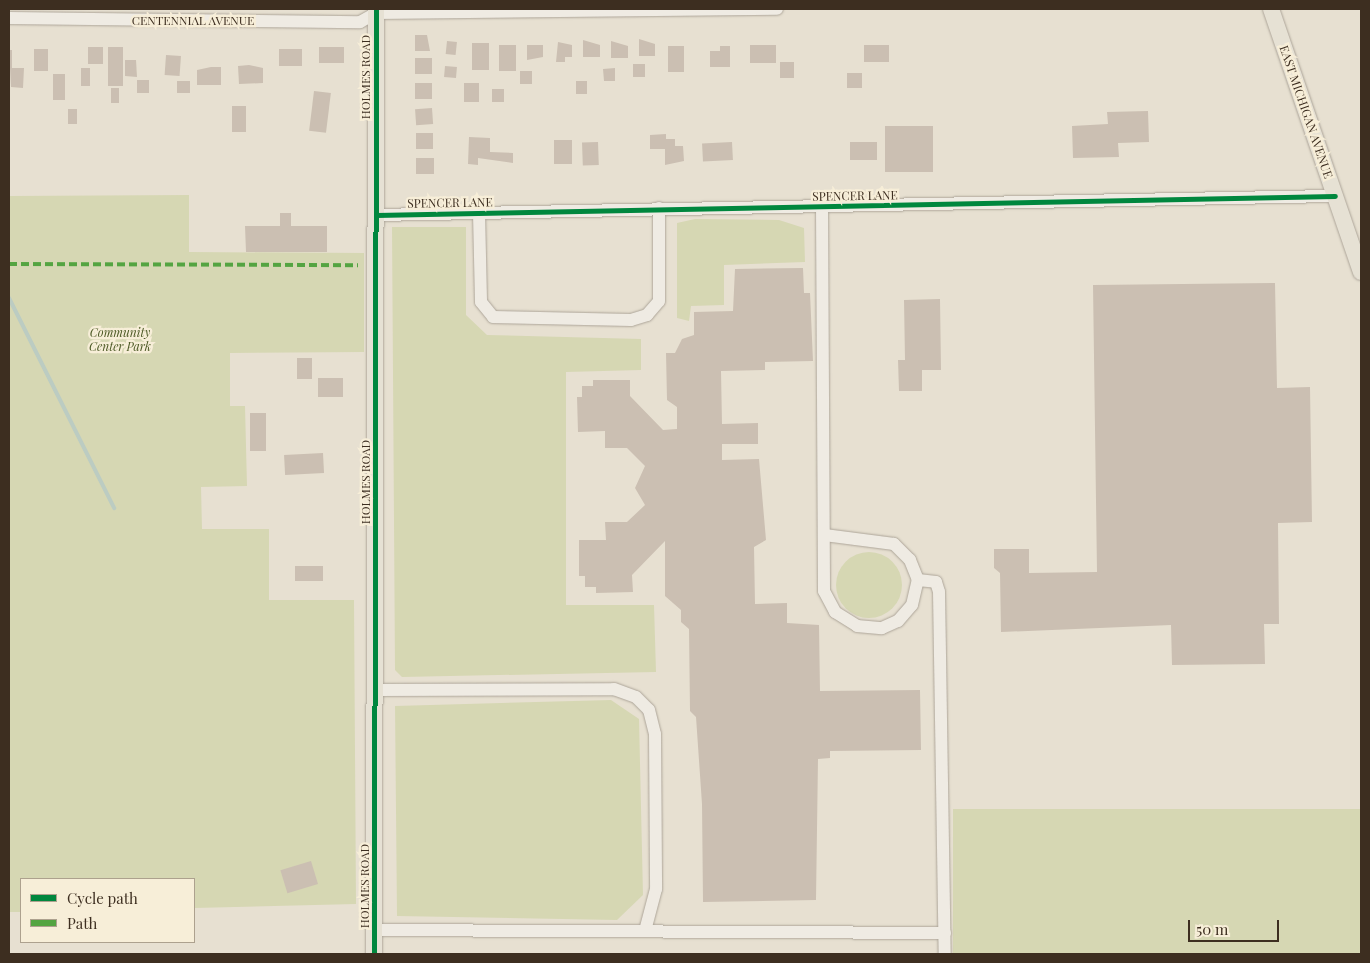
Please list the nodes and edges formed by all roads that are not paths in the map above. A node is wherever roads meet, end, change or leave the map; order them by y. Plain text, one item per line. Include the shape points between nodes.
1 (777, 9) edge
2 (1271, 9) edge
3 (376, 11) edge
4 (9, 18) edge
5 (1335, 196) junction
6 (822, 206) junction
7 (659, 208) junction
8 (479, 212) junction
9 (376, 215) junction
10 (1361, 272) edge
11 (825, 536) junction
12 (918, 580) junction
13 (376, 690) junction
14 (375, 930) junction
15 (644, 931) junction
16 (944, 933) junction
17 (374, 954) edge
18 (945, 954) edge

1 - 3 street
2 - 5 main road, EAST MICHIGAN AVENUE
3 - 4 street, CENTENNIAL AVENUE via 360,22
3 - 9 main road, HOLMES ROAD
5 - 6 street, SPENCER LANE
5 - 10 main road, EAST MICHIGAN AVENUE
6 - 7 street, SPENCER LANE
6 - 11 street
7 - 8 street, SPENCER LANE
7 - 8 street via 659,301 647,316 631,320 493,317 481,302
8 - 9 street, SPENCER LANE
9 - 13 main road, HOLMES ROAD
11 - 12 street via 894,544 910,560
11 - 12 street via 824,591 835,612 857,626 882,628 898,621 912,605
12 - 16 street via 936,582 939,592
13 - 14 main road, HOLMES ROAD
13 - 15 street via 614,689 636,697 649,710 655,734 656,889
14 - 15 street
14 - 17 main road, HOLMES ROAD
15 - 16 street
16 - 18 street

